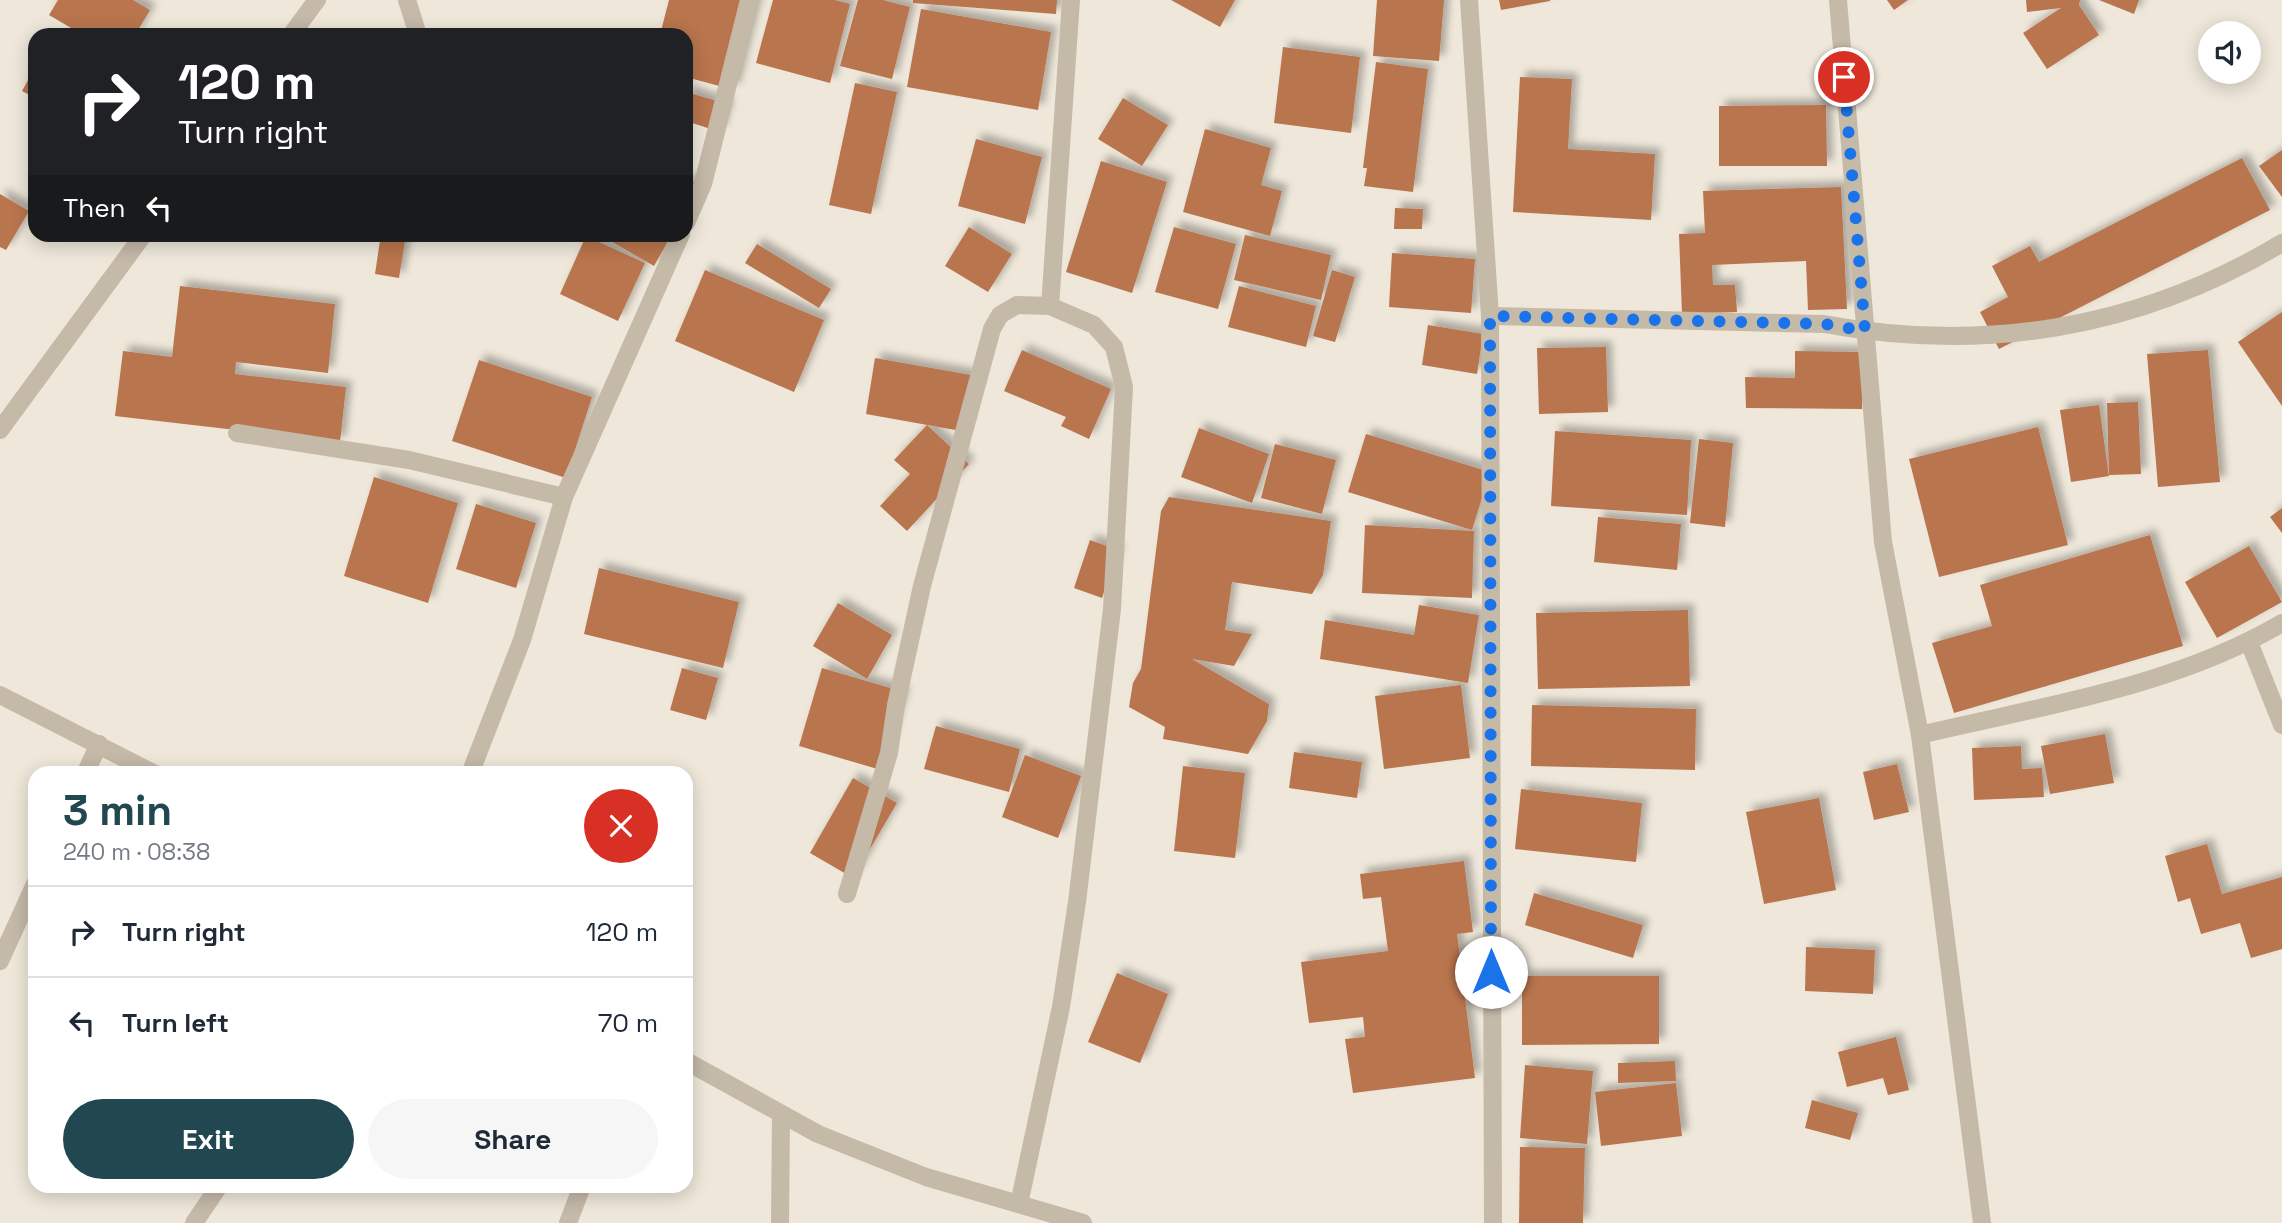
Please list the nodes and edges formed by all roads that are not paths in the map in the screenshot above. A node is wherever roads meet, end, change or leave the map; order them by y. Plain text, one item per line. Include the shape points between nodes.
1 (317, 0) edge
2 (407, 0) edge
3 (749, 0) edge
4 (1071, 0) edge
5 (1469, 0) edge
6 (1838, 0) edge
7 (296, 28) edge
8 (416, 28) edge
9 (693, 207) edge
10 (138, 242) edge
11 (677, 242) edge
12 (2282, 243) edge
13 (1050, 306) junction
14 (1490, 316) junction
15 (1865, 331) junction
16 (0, 430) edge
17 (237, 433) dead end
18 (564, 497) junction
19 (2282, 623) edge
20 (2249, 642) junction
21 (0, 695) edge
22 (2282, 725) edge
23 (1920, 735) junction
24 (99, 744) junction
25 (89, 766) edge
26 (140, 766) edge
27 (473, 766) edge
28 (847, 894) dead end
29 (28, 899) edge
30 (0, 961) edge
31 (693, 1065) edge
32 (781, 1114) junction
33 (214, 1193) edge
34 (579, 1193) edge
35 (1019, 1204) junction
36 (194, 1223) edge
37 (568, 1223) edge
38 (780, 1223) edge
39 (1083, 1223) edge
40 (1493, 1223) edge
41 (1982, 1223) edge

1 - 7 street
2 - 8 street
3 - 9 street via 703,184
4 - 13 street
5 - 14 street
6 - 15 street
10 - 16 street
11 - 18 street
12 - 15 street via 2236,270 2123,314 2062,329
13 - 28 street via 1017,305 1000,315 992,330 922,586 889,754
13 - 35 street via 1094,325 1114,347 1124,387 1112,609 1077,902 1061,1007
14 - 15 street via 1824,324
14 - 40 street
15 - 23 street via 1883,542
17 - 18 street via 409,460
18 - 27 street via 522,640
19 - 20 street
20 - 22 street
20 - 23 street via 2130,685
21 - 24 street
23 - 41 street
24 - 25 street
24 - 26 street
29 - 30 street
31 - 32 street
32 - 35 street via 818,1134 926,1177
32 - 38 street
33 - 36 street
34 - 37 street
35 - 39 street

